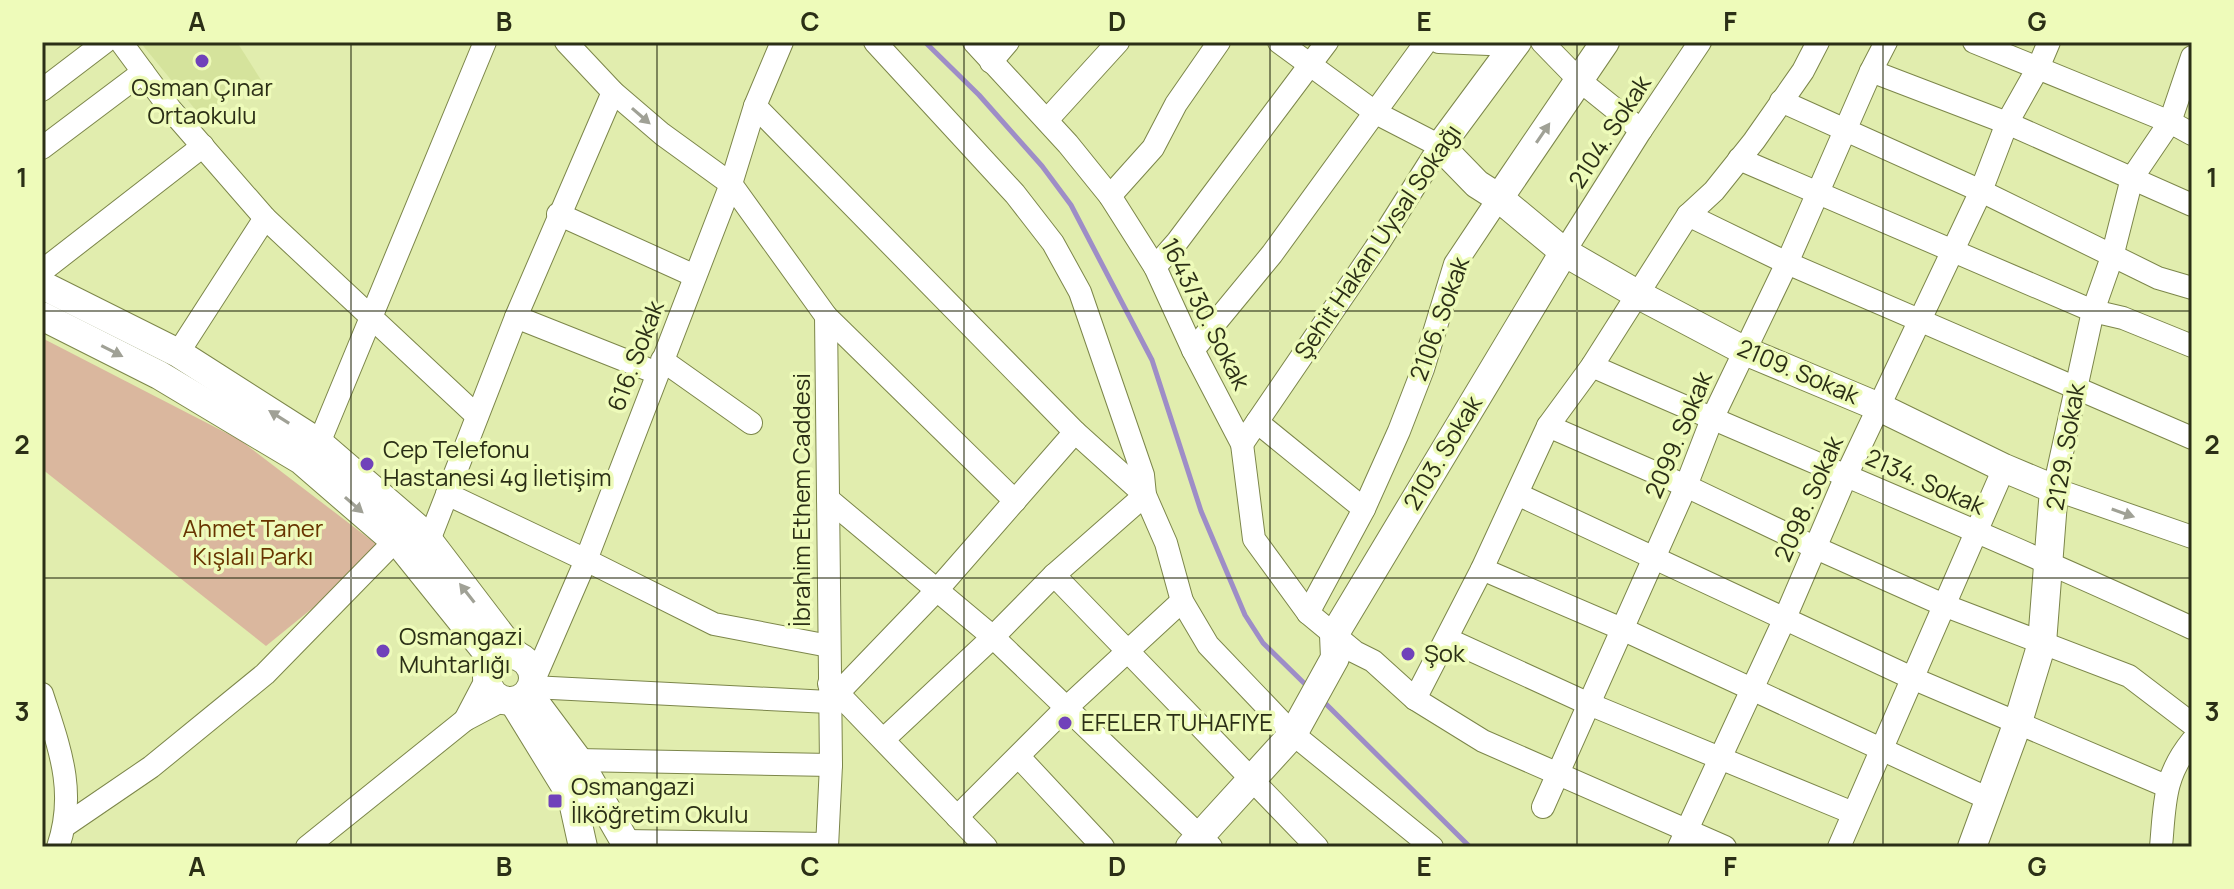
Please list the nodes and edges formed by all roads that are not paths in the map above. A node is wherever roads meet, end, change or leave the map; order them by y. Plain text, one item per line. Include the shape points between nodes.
1 (105, 42) edge
2 (121, 42) edge
3 (485, 42) edge
4 (566, 42) edge
5 (782, 42) edge
6 (875, 42) edge
7 (974, 42) edge
8 (1008, 42) edge
9 (1118, 42) edge
10 (1219, 42) edge
11 (1279, 42) edge
12 (1327, 42) edge
13 (1426, 42) edge
14 (1439, 42) edge
15 (1605, 42) edge
16 (1700, 42) edge
17 (1818, 42) edge
18 (1886, 42) edge
19 (1974, 42) edge
20 (2049, 42) edge
21 (1525, 43) edge
22 (2192, 57) edge
23 (991, 62) junction
24 (1310, 64) junction
25 (2038, 68) junction
26 (1871, 71) junction
27 (143, 72) junction
28 (1579, 80) junction
29 (42, 90) edge
30 (613, 92) junction
31 (1781, 101) junction
32 (755, 106) junction
33 (1376, 113) junction
34 (1047, 120) junction
35 (2170, 122) junction
36 (2007, 123) junction
37 (1641, 130) junction
38 (1845, 131) junction
39 (2192, 134) edge
40 (203, 146) junction
41 (1440, 146) junction
42 (42, 148) edge
43 (1739, 159) junction
44 (2132, 178) junction
45 (731, 184) junction
46 (1981, 191) junction
47 (1817, 193) junction
48 (1110, 196) junction
49 (1499, 198) junction
50 (2192, 205) edge
51 (558, 214) junction
52 (1688, 215) junction
53 (265, 218) junction
54 (1953, 251) junction
55 (1564, 252) junction
56 (2112, 257) junction
57 (1787, 263) junction
58 (1155, 267) junction
59 (42, 271) edge
60 (695, 276) junction
61 (42, 285) edge
62 (2192, 288) edge
63 (1637, 294) junction
64 (2093, 311) junction
65 (42, 316) edge
66 (371, 316) junction
67 (826, 316) junction
68 (516, 317) junction
69 (1920, 322) junction
70 (2192, 346) edge
71 (1193, 350) junction
72 (1745, 351) junction
73 (178, 353) junction
74 (660, 366) junction
75 (1592, 366) junction
76 (2076, 388) junction
77 (1879, 407) junction
78 (477, 416) junction
79 (1712, 419) junction
80 (1257, 422) junction
81 (751, 423) dead end
82 (1548, 426) junction
83 (1075, 432) junction
84 (2192, 438) edge
85 (319, 443) junction
86 (1242, 444) junction
87 (2004, 468) junction
88 (1846, 476) junction
89 (1686, 486) junction
90 (2054, 489) junction
91 (447, 494) junction
92 (1517, 494) junction
93 (1145, 495) junction
94 (828, 499) junction
95 (1015, 501) junction
96 (1364, 509) junction
97 (1975, 533) junction
98 (2192, 537) edge
99 (395, 541) junction
100 (428, 543) junction
101 (1816, 548) junction
102 (1654, 559) junction
103 (586, 560) junction
104 (2050, 562) junction
105 (1482, 569) junction
106 (1054, 575) junction
107 (937, 590) junction
108 (1182, 601) junction
109 (1946, 606) junction
110 (1308, 613) junction
111 (1785, 618) junction
112 (2192, 628) edge
113 (1622, 629) junction
114 (993, 637) junction
115 (1447, 639) junction
116 (2042, 643) junction
117 (829, 646) junction
118 (1335, 647) junction
119 (1126, 651) junction
120 (1912, 678) junction
121 (513, 682) junction
122 (1751, 689) junction
123 (832, 693) junction
124 (1415, 699) junction
125 (1589, 704) junction
126 (43, 705) edge
127 (1065, 709) junction
128 (2018, 722) junction
129 (2192, 724) edge
130 (1294, 731) junction
131 (884, 739) junction
132 (2192, 741) edge
133 (1881, 749) junction
134 (1019, 757) junction
135 (1720, 758) junction
136 (578, 760) junction
137 (831, 765) junction
138 (1558, 775) junction
139 (1253, 779) junction
140 (2166, 786) junction
141 (1989, 799) junction
142 (1543, 807) dead end
143 (1853, 813) junction
144 (957, 817) junction
145 (66, 825) junction
146 (1683, 839) edge
147 (578, 840) edge
148 (1201, 843) edge
149 (626, 844) edge
150 (827, 845) edge
151 (58, 847) edge
152 (307, 847) edge
153 (985, 847) edge
154 (1103, 847) edge
155 (1317, 847) edge
156 (1432, 847) edge
157 (1725, 847) edge
158 (1839, 847) edge
159 (1972, 847) edge
160 (2161, 847) edge

1 - 29 street
2 - 27 street
3 - 66 street
4 - 30 street
5 - 32 street, 616. Sokak
6 - 93 street via 1015,194 1053,243 1080,292 1143,475
7 - 23 street, 1643/30. Sokak
8 - 23 street
9 - 34 street
10 - 48 street via 1153,148
11 - 24 street
12 - 24 street
13 - 33 street
14 - 21 street
15 - 28 main road, 2106. Sokak
16 - 37 street, 2104. Sokak
17 - 31 street
18 - 26 street, 2099. Sokak
19 - 25 street
20 - 25 street, 2098. Sokak
21 - 28 street
21 - 41 main road, Şehit Hakan Uysal Sokağı
22 - 35 street, 2129. Sokak
23 - 34 street, 1643/30. Sokak
24 - 33 street
24 - 58 street
25 - 35 street
25 - 36 street, 2098. Sokak
26 - 36 street
26 - 38 street, 2099. Sokak
27 - 40 street
27 - 42 street
28 - 37 street
49 -> 28 main road, 2106. Sokak
30 -> 45 street
30 - 51 street
31 - 38 street
31 - 43 street
32 - 45 street, 616. Sokak
32 - 83 street
33 - 41 street
33 - 71 street
34 - 48 street, 1643/30. Sokak
35 - 39 street
35 - 44 street, 2129. Sokak
36 - 44 street
36 - 46 street, 2098. Sokak
37 - 55 street, 2104. Sokak
38 - 46 street
38 - 47 street, 2099. Sokak
40 - 53 street
40 - 59 street
41 - 49 main road, 2109. Sokak via 1477,184
41 - 80 street, Şehit Hakan Uysal Sokağı
43 - 47 street
43 - 52 street
44 - 50 street
44 - 56 street, 2129. Sokak
45 - 60 street, 616. Sokak
45 - 67 street
46 - 54 street, 2098. Sokak
46 - 56 street
47 - 54 street
47 - 57 street, 2099. Sokak
48 - 58 street, 1643/30. Sokak
49 - 55 main road, 2109. Sokak
49 - 96 street, 2106. Sokak via 1455,264 1423,369
51 - 60 street
51 - 68 street
52 - 57 street
52 - 63 street
53 - 66 street
53 - 73 street
54 - 64 street
54 - 69 street, 2098. Sokak
55 - 63 main road, 2109. Sokak
55 - 118 main road, 2103. Sokak
56 - 62 street
56 - 64 street, 2129. Sokak
57 - 69 street
57 - 72 street, 2099. Sokak
58 - 71 street, 1643/30. Sokak
60 - 74 street, 616. Sokak
61 - 73 main road
63 - 72 main road, 2109. Sokak
63 - 75 street
64 - 70 street
64 - 76 street, 2129. Sokak
65 -> 99 main road via 159,375 301,460
66 - 78 street
66 - 85 street
67 - 94 street, İbrahim Ethem Caddesi
67 - 95 street
68 - 74 street
68 - 78 street
69 - 76 street
69 - 77 street, 2098. Sokak
71 - 86 street, 1643/30. Sokak
72 - 77 main road, 2109. Sokak
72 - 79 street, 2099. Sokak
85 -> 73 main road
74 - 81 street via 669,362
74 - 103 street, 616. Sokak
75 - 79 street, 2134. Sokak
75 - 82 street
76 - 84 street
76 - 90 street, 2129. Sokak
77 - 87 main road, 2109. Sokak
77 - 88 street, 2098. Sokak
78 - 91 street
79 - 88 street, 2134. Sokak
79 - 89 street, 2099. Sokak
80 - 86 street, Şehit Hakan Uysal Sokağı
80 - 96 street
82 - 89 street
82 - 92 street
83 - 93 street
83 - 95 street
85 - 100 main road via 422,532
86 - 110 street, 1643/30. Sokak via 1254,539
87 - 90 main road, 2109. Sokak
87 - 97 street
88 - 97 street, 2134. Sokak
88 - 101 street, 2098. Sokak
89 - 101 street
89 - 102 street, 2099. Sokak
90 -> 98 street, 2109. Sokak
90 - 104 main road, 2129. Sokak
91 - 100 street
91 - 103 street
92 - 102 street
92 - 105 street
93 - 106 street
93 - 108 street via 1166,543
94 - 107 street
94 - 117 street, İbrahim Ethem Caddesi
95 - 107 street
96 - 110 street, 2106. Sokak
97 - 104 street, 2134. Sokak
97 - 109 street
99 - 121 main road
99 - 145 street via 265,674 151,767
121 -> 100 main road
101 - 109 street
101 - 111 street, 2098. Sokak
102 - 111 street
102 - 113 street, 2099. Sokak
103 - 117 street via 714,624
103 - 121 street, 616. Sokak
104 - 112 street, 2134. Sokak
104 - 116 main road, 2129. Sokak
105 - 113 street
105 - 115 street
106 - 114 street
106 - 119 street
107 - 114 street
107 - 123 street
108 - 119 street
108 - 130 street via 1208,645
109 - 116 street
109 - 120 street
110 - 118 street, 1643/30. Sokak
111 - 120 street
111 - 122 street, 2098. Sokak
113 - 122 street
113 - 125 street, 2099. Sokak
114 - 127 street
114 - 131 street
115 - 124 street
115 - 125 street
116 - 128 main road, 2129. Sokak
116 - 129 street via 2129,676
117 - 123 street, İbrahim Ethem Caddesi
118 - 124 street, 1643/30. Sokak via 1373,661
118 - 130 main road, 2103. Sokak
119 - 127 street
119 - 139 street
120 - 128 street
120 - 133 street
121 - 123 street
121 - 136 main road
121 - 147 main road via 572,797
121 - 152 street, 616. Sokak
122 - 133 street
122 - 135 street, 2098. Sokak
123 - 131 street
123 - 137 street, İbrahim Ethem Caddesi
124 - 138 street, 1643/30. Sokak via 1483,741
125 - 135 street
125 - 138 street, 2099. Sokak
126 - 145 street via 65,765
127 - 134 street
127 - 148 street
128 - 140 street
128 - 141 main road, 2129. Sokak
130 - 139 main road, 2103. Sokak
130 - 156 street
131 - 144 street
132 - 140 street
133 - 141 street
133 - 143 street
134 - 144 street
134 - 154 street
135 - 143 street
135 - 146 street, 2098. Sokak
136 - 137 street
136 - 149 main road
137 - 150 street, İbrahim Ethem Caddesi
138 - 142 street, 2099. Sokak
138 - 146 street, 1643/30. Sokak
139 - 148 main road, 2103. Sokak
139 - 155 street
140 - 160 street
141 - 159 main road, 2129. Sokak
143 - 158 street
144 - 153 street
145 - 151 street
146 - 157 street, 1643/30. Sokak
149 - 150 street

